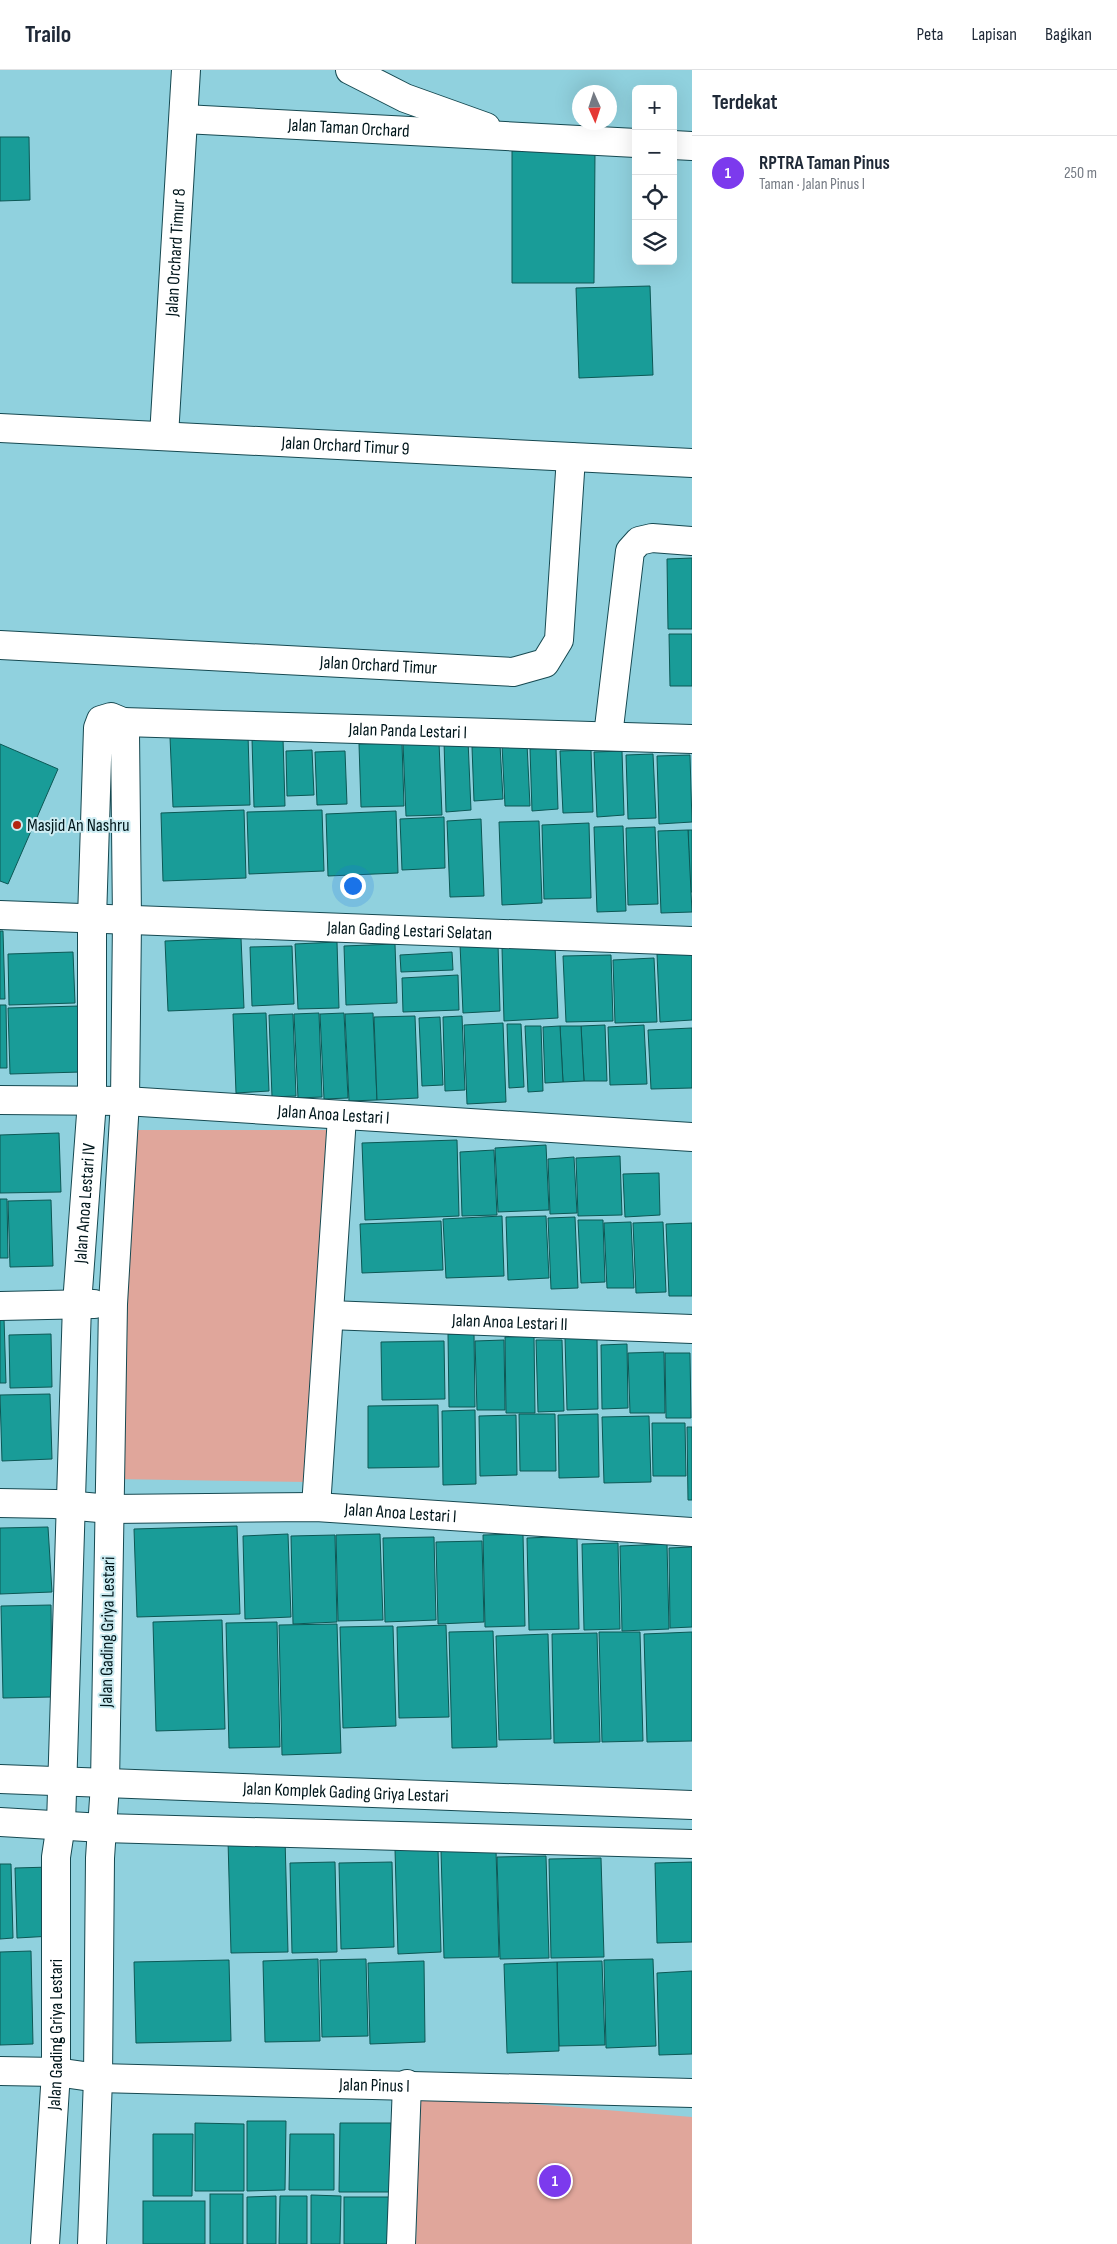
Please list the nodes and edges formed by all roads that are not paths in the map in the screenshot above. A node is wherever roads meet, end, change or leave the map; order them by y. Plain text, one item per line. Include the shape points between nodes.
1 (186, 70) edge
2 (350, 70) edge
3 (184, 119) junction
4 (513, 137) junction
5 (632, 143) edge
6 (677, 145) edge
7 (692, 146) edge
8 (0, 428) edge
9 (164, 436) junction
10 (571, 457) junction
11 (692, 463) edge
12 (692, 541) edge
13 (0, 645) edge
14 (123, 722) junction
15 (608, 736) junction
16 (692, 738) edge
17 (0, 915) edge
18 (92, 918) junction
19 (127, 920) junction
20 (692, 941) edge
21 (0, 1100) edge
22 (92, 1101) junction
23 (125, 1101) junction
24 (342, 1117) junction
25 (692, 1137) edge
26 (77, 1304) junction
27 (113, 1304) junction
28 (0, 1306) edge
29 (329, 1315) junction
30 (692, 1329) edge
31 (0, 1504) edge
32 (62, 1505) junction
33 (316, 1507) junction
34 (110, 1509) junction
35 (692, 1532) edge
36 (0, 1779) edge
37 (62, 1780) junction
38 (105, 1784) junction
39 (692, 1805) edge
40 (0, 1822) edge
41 (62, 1824) junction
42 (104, 1828) junction
43 (692, 1844) edge
44 (0, 2070) edge
45 (56, 2072) junction
46 (98, 2078) junction
47 (407, 2084) junction
48 (692, 2093) edge
49 (45, 2244) edge
50 (92, 2244) edge
51 (401, 2244) edge

1 - 3 street, Jalan Orchard Timur 8
2 - 4 street, Jalan Taman Orchard via 406,98
3 - 4 street, Jalan Taman Orchard
3 - 9 street, Jalan Orchard Timur 8
4 - 5 street, Jalan Taman Orchard
6 - 7 street
8 - 9 street, Jalan Orchard Timur 9
9 - 10 street, Jalan Orchard Timur 9
10 - 11 street, Jalan Orchard Timur 9
10 - 13 street, Jalan Orchard Timur via 559,640 545,663 513,672
12 - 15 street via 652,538 639,541 630,551
14 - 15 street, Jalan Panda Lestari I
14 - 18 street via 111,717 103,718 98,728
14 - 19 street
15 - 16 street, Jalan Panda Lestari I
17 - 18 street, Jalan Gading Lestari Selatan
18 - 19 street, Jalan Gading Lestari Selatan
18 - 22 street
19 - 20 street, Jalan Gading Lestari Selatan
19 - 23 street
21 - 22 street, Jalan Anoa Lestari I
22 - 23 street, Jalan Anoa Lestari I
22 - 26 street, Jalan Anoa Lestari IV
23 - 24 street, Jalan Anoa Lestari I
23 - 27 street
24 - 25 street, Jalan Anoa Lestari I
24 - 29 street
26 - 27 street
26 - 28 street
26 - 32 street, Jalan Anoa Lestari IV
27 - 34 street
29 - 30 street, Jalan Anoa Lestari II
29 - 33 street
31 - 32 street, Jalan Anoa Lestari I
32 - 34 street, Jalan Anoa Lestari I
32 - 37 street
33 - 34 street, Jalan Anoa Lestari I
33 - 35 street, Jalan Anoa Lestari I
34 - 38 street, Jalan Gading Griya Lestari
36 - 37 street, Jalan Komplek Gading Griya Lestari
37 - 38 street, Jalan Komplek Gading Griya Lestari
37 - 41 street, Jalan Gading Griya Lestari
38 - 39 street, Jalan Komplek Gading Griya Lestari
38 - 42 street, Jalan Gading Griya Lestari
40 - 41 street
41 - 42 street
41 - 45 street, Jalan Gading Griya Lestari via 56,1857
42 - 43 street
42 - 46 street via 100,1858
44 - 45 street, Jalan Pinus I
45 - 46 street, Jalan Pinus I
45 - 49 street, Jalan Gading Griya Lestari
46 - 47 street, Jalan Pinus I
46 - 50 street
47 - 48 street, Jalan Pinus I
47 - 51 street

